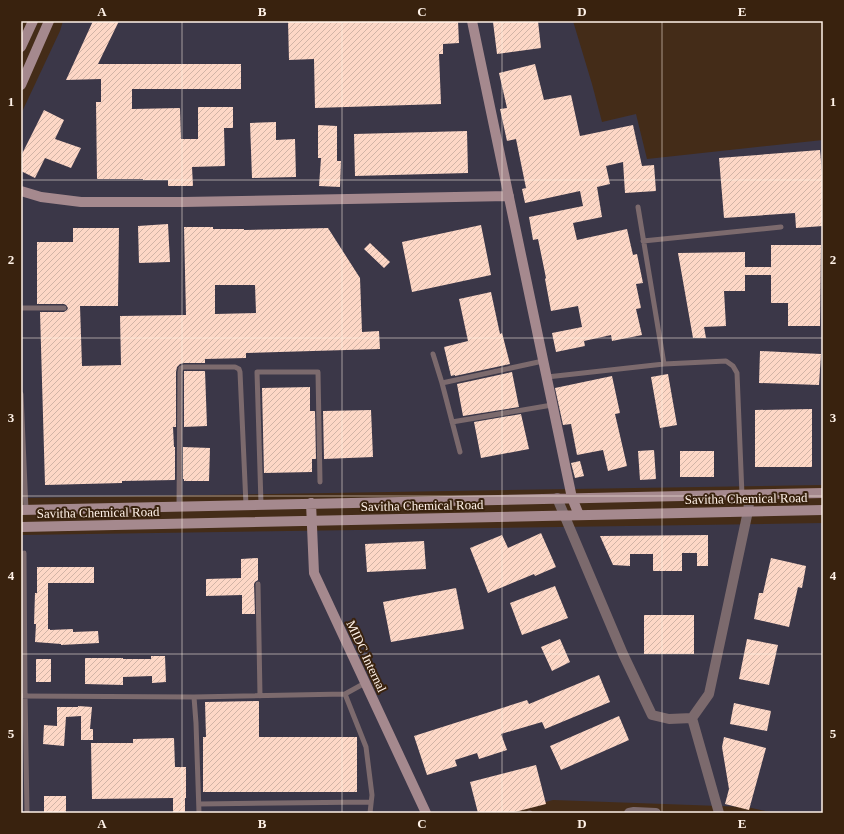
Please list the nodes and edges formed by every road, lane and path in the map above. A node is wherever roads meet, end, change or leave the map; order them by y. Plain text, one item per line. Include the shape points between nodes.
1 (33, 21) edge
2 (49, 21) edge
3 (472, 21) edge
4 (21, 47) edge
5 (21, 85) edge
6 (21, 191) edge
7 (509, 196) junction
8 (638, 207) dead end
9 (781, 227) dead end
10 (643, 241) junction
11 (21, 308) edge
12 (64, 308) dead end
13 (433, 354) dead end
14 (543, 361) junction
15 (664, 364) junction
16 (546, 377) junction
17 (442, 382) junction
18 (21, 394) edge
19 (552, 406) junction
20 (452, 422) junction
21 (460, 452) dead end
22 (320, 482) dead end
23 (823, 494) edge
24 (746, 495) junction
25 (557, 498) junction
26 (572, 498) junction
27 (311, 503) junction
28 (261, 504) junction
29 (246, 505) junction
30 (179, 506) junction
31 (23, 510) edge
32 (823, 510) edge
33 (748, 511) junction
34 (564, 515) junction
35 (579, 515) junction
36 (312, 521) junction
37 (21, 527) edge
38 (24, 553) dead end
39 (258, 584) dead end
40 (366, 684) junction
41 (345, 694) junction
42 (23, 696) edge
43 (260, 696) junction
44 (194, 697) junction
45 (692, 718) junction
46 (24, 779) edge
47 (371, 802) junction
48 (199, 804) junction
49 (27, 813) edge
50 (199, 813) edge
51 (370, 813) edge
52 (426, 813) edge
53 (629, 813) edge
54 (656, 813) edge
55 (719, 813) edge

1 - 4 main road
2 - 5 main road
3 - 7 main road
6 - 7 main road via 41,197 81,202
7 - 14 main road
8 - 10 lane
9 - 10 lane
10 - 15 lane
11 - 12 lane
13 - 17 lane
14 - 16 main road
14 - 17 lane
15 - 16 lane
15 - 24 lane via 726,361 733,366 737,373
16 - 19 main road
17 - 20 lane
18 - 31 lane
19 - 20 lane
19 - 26 main road
20 - 21 lane
22 - 28 lane via 318,372 257,372
23 - 24 main road, Savitha Chemical Road
24 - 26 main road, Savitha Chemical Road
24 - 33 street
25 - 26 main road, Savitha Chemical Road
25 - 27 main road, Savitha Chemical Road
25 - 34 street
26 - 35 main road
27 - 28 main road, Savitha Chemical Road
27 - 36 main road, MIDC Internal
28 - 29 main road, Savitha Chemical Road
29 - 30 main road, Savitha Chemical Road
29 - 30 lane via 239,369 184,367 180,372
30 - 31 main road, Savitha Chemical Road
32 - 33 main road, Savitha Chemical Road
33 - 35 main road, Savitha Chemical Road
33 - 45 street via 709,694
34 - 35 main road, Savitha Chemical Road
34 - 36 main road, Savitha Chemical Road
34 - 45 street via 652,715 668,719
36 - 37 main road, Savitha Chemical Road
36 - 40 main road, MIDC Internal via 314,573
38 - 42 lane
39 - 43 lane
40 - 41 lane
40 - 52 main road, MIDC Internal
41 - 43 lane
41 - 47 lane via 366,747
42 - 44 lane
42 - 46 lane
43 - 44 lane
44 - 48 lane
45 - 55 street
46 - 49 lane
47 - 48 lane
47 - 51 lane
48 - 50 lane
53 - 54 street

